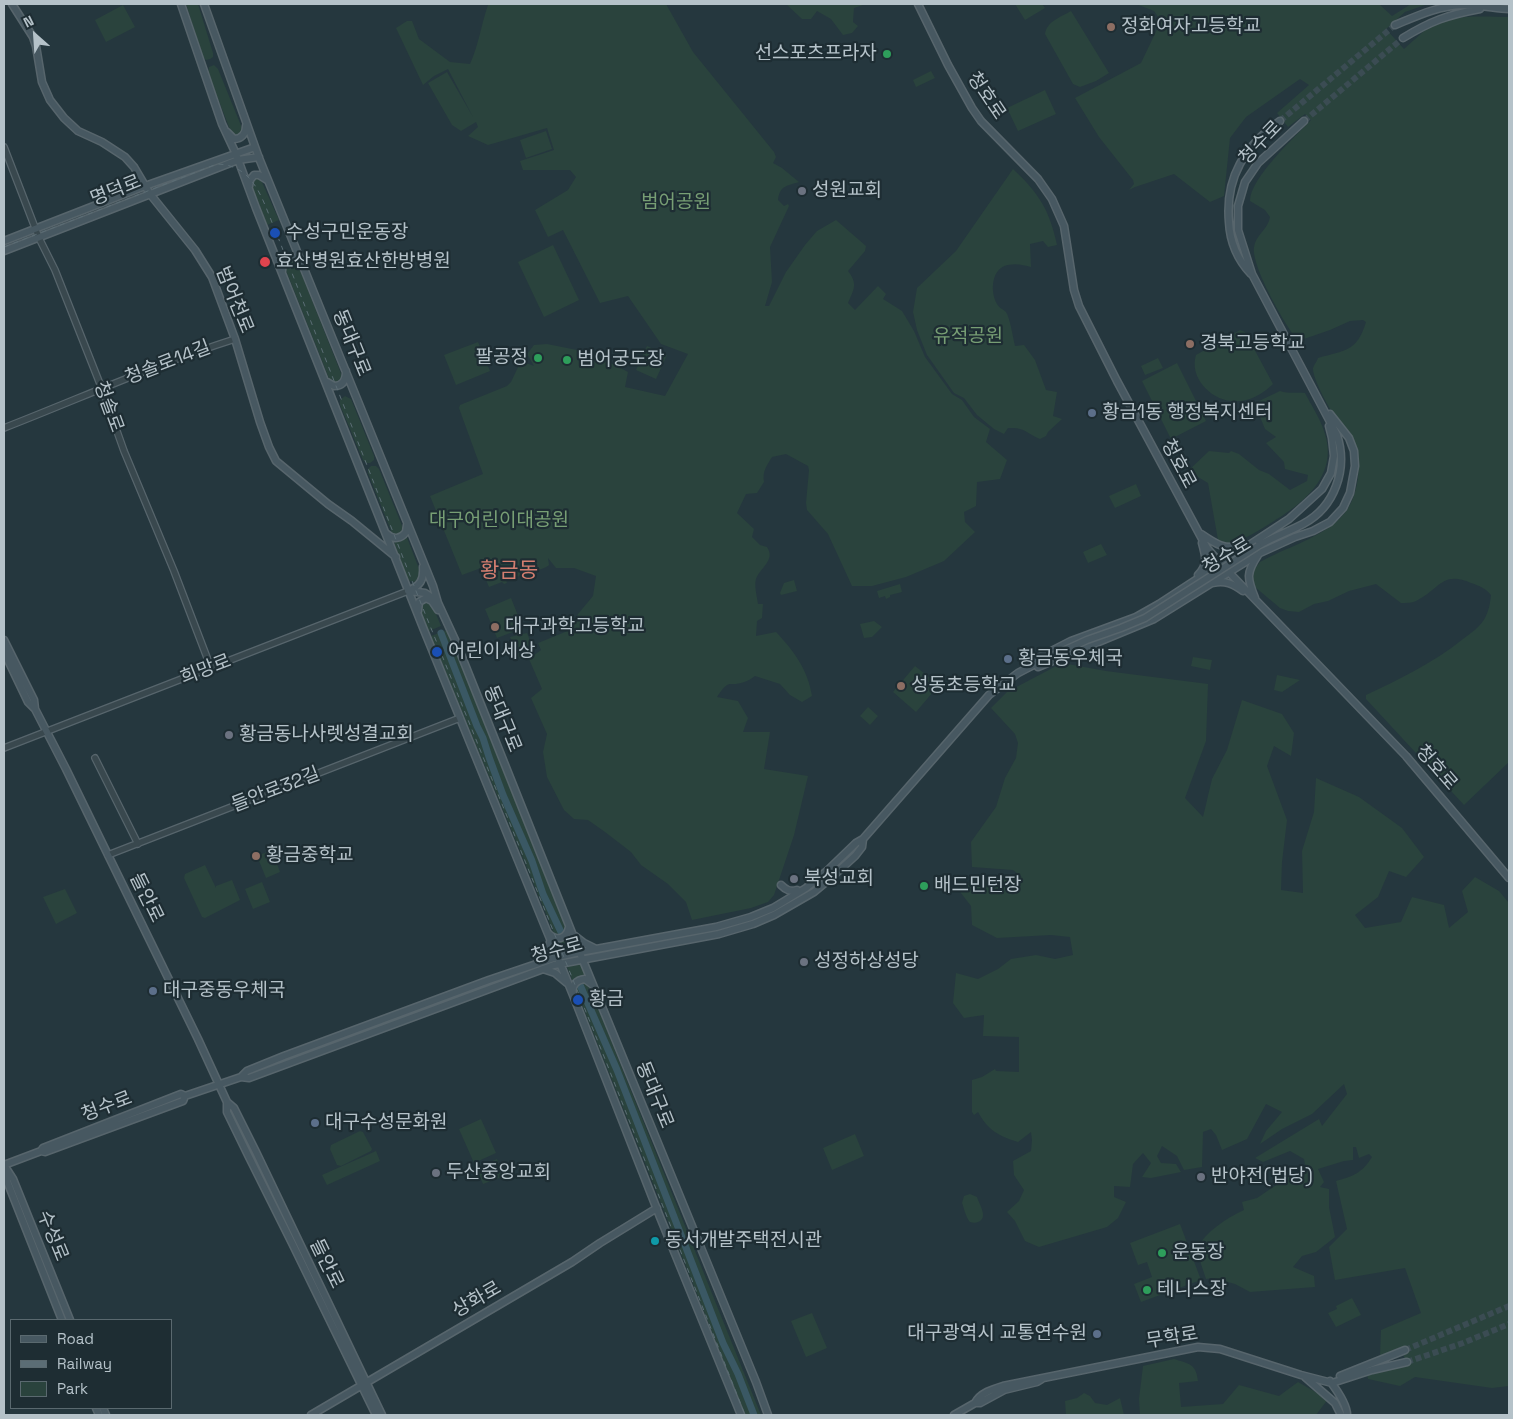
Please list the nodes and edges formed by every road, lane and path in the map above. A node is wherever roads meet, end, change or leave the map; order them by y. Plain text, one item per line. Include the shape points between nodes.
1 (12, 4) edge
2 (181, 4) edge
3 (204, 4) edge
4 (918, 4) edge
5 (1489, 8) junction
6 (1509, 9) edge
7 (1395, 25) tunnel mouth
8 (1403, 38) tunnel mouth
9 (1280, 121) tunnel mouth
10 (1304, 121) tunnel mouth
11 (246, 124) junction
12 (223, 128) junction
13 (250, 134) junction
14 (4, 147) edge
15 (255, 147) junction
16 (241, 154) junction
17 (250, 158) junction
18 (259, 158) junction
19 (266, 175) junction
20 (269, 182) junction
21 (145, 186) junction
22 (250, 193) junction
23 (150, 194) junction
24 (35, 228) junction
25 (39, 238) junction
26 (4, 241) edge
27 (4, 251) edge
28 (306, 270) junction
29 (282, 273) junction
30 (1252, 274) junction
31 (235, 339) junction
32 (346, 370) junction
33 (325, 379) junction
34 (102, 389) junction
35 (1322, 404) junction
36 (4, 428) edge
37 (405, 520) junction
38 (1197, 530) junction
39 (386, 532) junction
40 (371, 537) junction
41 (1257, 547) junction
42 (1242, 548) junction
43 (396, 557) junction
44 (1248, 560) junction
45 (422, 562) junction
46 (1220, 563) junction
47 (1229, 571) junction
48 (1191, 583) junction
49 (408, 590) junction
50 (1197, 592) junction
51 (1256, 602) junction
52 (438, 603) junction
53 (419, 618) junction
54 (447, 622) junction
55 (4, 640) edge
56 (4, 652) edge
57 (211, 668) junction
58 (1018, 673) junction
59 (35, 709) junction
60 (460, 718) junction
61 (47, 731) junction
62 (4, 748) edge
63 (95, 758) dead end
64 (863, 839) junction
65 (138, 844) junction
66 (108, 855) junction
67 (1509, 878) edge
68 (780, 885) dead end
69 (806, 888) junction
70 (568, 923) junction
71 (547, 930) junction
72 (572, 933) junction
73 (550, 941) junction
74 (600, 948) junction
75 (581, 955) junction
76 (595, 957) junction
77 (559, 960) junction
78 (540, 967) junction
79 (588, 974) junction
80 (594, 986) junction
81 (569, 987) junction
82 (573, 995) junction
83 (219, 1085) junction
84 (4, 1165) edge
85 (657, 1208) junction
86 (62, 1319) edge
87 (70, 1319) edge
88 (1405, 1350) tunnel mouth
89 (1407, 1362) tunnel mouth
90 (1303, 1376) junction
91 (1330, 1381) junction
92 (364, 1385) junction
93 (311, 1415) edge
94 (376, 1415) edge
95 (382, 1415) edge
96 (741, 1415) edge
97 (768, 1415) edge
98 (954, 1415) edge
99 (1341, 1415) edge
100 (1347, 1415) edge

1 - 21 main road, 범어천로 via 33,37 42,82 50,100 77,130 125,157
2 - 12 main road, 동대구로
3 - 11 main road, 동대구로
4 - 38 main road, 청호로 via 976,114 1052,198 1064,226 1079,306
5 - 6 main road
5 - 7 main road via 1443,7
5 - 8 main road via 1446,16
9 - 30 main road, 청수로 via 1263,133 1246,154 1232,181 1229,196 1230,234 1242,264
10 - 30 main road, 청수로 via 1258,162 1245,182 1238,206 1238,230
11 - 12 main road via 244,134 236,139
11 - 13 main road, 동대구로
12 - 16 main road, 동대구로
13 - 15 main road, 동대구로
13 - 16 main road via 248,146
14 - 24 street, 청솔로
15 - 16 main road
15 - 18 main road, 동대구로
16 - 17 main road
16 - 21 main road, 명덕로
16 - 22 main road, 동대구로
16 - 23 main road, 명덕로
17 - 18 main road
17 - 19 main road
18 - 19 main road, 동대구로
19 - 20 main road, 동대구로
20 - 22 main road via 264,176 254,175 249,183
20 - 28 main road, 동대구로
21 - 23 main road, 범어천로
21 - 24 main road, 명덕로
22 - 29 main road, 동대구로
23 - 25 main road, 명덕로
23 - 31 main road, 범어천로 via 195,250 212,277
24 - 25 street, 청솔로
24 - 26 main road, 명덕로
25 - 27 main road, 명덕로
25 - 34 street, 청솔로
28 - 29 main road via 298,259 290,257 282,263
28 - 32 main road, 동대구로
29 - 33 main road, 동대구로
30 - 35 main road, 청수로
31 - 34 street, 청솔로14길
31 - 40 main road, 범어천로 via 260,422 276,461
32 - 33 main road via 345,379 339,385 331,385
32 - 37 main road, 동대구로
33 - 39 main road, 동대구로
34 - 36 street, 청솔로14길
34 - 57 street, 청솔로
35 - 41 main road, 청수로 via 1332,438 1334,456 1331,473 1322,489
35 - 41 main road, 청수로 via 1341,451 1333,494 1311,520
35 - 41 main road, 청수로 via 1349,438 1354,452 1350,493 1343,508 1330,522 1313,531
37 - 39 main road via 407,529 402,536 394,538
37 - 45 main road, 동대구로
38 - 41 main road via 1224,547
38 - 46 main road, 청호로
38 - 48 main road via 1206,564
39 - 40 main road
39 - 43 main road, 동대구로
40 - 43 main road, 범어천로
41 - 42 main road, 청수로
41 - 44 main road, 청수로
41 - 51 main road via 1248,576
41 - 58 main road, 청수로, bridge via 1144,618 1087,640
42 - 44 main road via 1239,557
42 - 46 main road, 청수로
43 - 49 main road, 동대구로
44 - 47 main road, 청수로
45 - 49 main road via 422,580
45 - 52 main road, 동대구로
46 - 47 main road, 청호로
46 - 48 main road, 청수로
47 - 50 main road, 청수로
47 - 51 main road, 청호로
48 - 50 main road via 1198,585
48 - 58 main road, 청수로 via 1136,617 1071,641 1038,658
49 - 52 main road via 425,592
49 - 53 main road, 동대구로
49 - 57 street, 희망로
50 - 51 main road via 1221,581 1230,583
50 - 58 main road, 청수로 via 1154,620
51 - 67 main road, 청호로 via 1406,756
52 - 54 main road, 동대구로
53 - 54 main road via 417,604 427,598
53 - 60 main road, 동대구로
54 - 70 main road, 동대구로
55 - 59 main road, 들안로 via 34,700
56 - 59 main road, 들안로 via 28,702
57 - 61 street, 희망로
58 - 64 main road, 청수로 via 978,705
59 - 61 main road, 들안로
60 - 65 street, 들안로32길
60 - 71 main road, 동대구로
61 - 62 street, 희망로
61 - 66 main road, 들안로
63 - 65 street
64 - 69 main road, 청수로
64 - 76 main road, 청수로 via 862,847 832,877 814,892 774,915 719,934
65 - 66 street, 들안로32길
66 - 83 main road, 들안로
68 - 69 main road via 791,892
69 - 74 main road, 청수로 via 774,908 716,927
70 - 71 main road via 568,932 561,938 552,937
70 - 72 main road, 동대구로
71 - 73 main road, 동대구로
72 - 74 main road via 588,946
72 - 75 main road, 동대구로
73 - 77 main road, 동대구로
73 - 78 main road
74 - 75 main road, 청수로
75 - 76 main road, 청수로
75 - 77 main road, 청수로
75 - 79 main road, 동대구로
76 - 79 main road via 589,964
77 - 78 main road, 청수로
77 - 81 main road, 동대구로
78 - 81 main road via 558,975
78 - 83 main road, 청수로 via 284,1056
79 - 80 main road, 동대구로
80 - 82 main road via 588,980 581,980 573,987
80 - 97 main road, 동대구로
81 - 82 main road, 동대구로
82 - 85 main road, 동대구로
83 - 84 main road, 청수로 via 186,1096 181,1094
83 - 92 main road, 들안로 via 248,1155
84 - 86 main road, 수성로 via 7,1181
84 - 87 main road, 수성로 via 13,1179
85 - 92 main road, 상화로
85 - 96 main road, 동대구로
88 - 91 main road, 무학로
89 - 91 main road
90 - 91 main road, 무학로
90 - 98 main road, 무학로 via 1220,1349 1198,1347 1042,1379 1004,1390
90 - 99 main road, 무학로 via 1335,1402
91 - 100 main road
92 - 93 main road, 상화로
92 - 94 main road, 들안로
92 - 95 main road, 들안로

